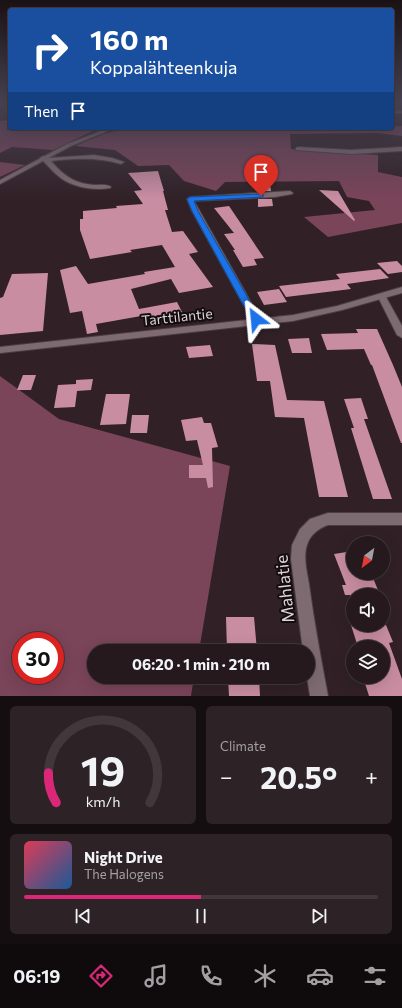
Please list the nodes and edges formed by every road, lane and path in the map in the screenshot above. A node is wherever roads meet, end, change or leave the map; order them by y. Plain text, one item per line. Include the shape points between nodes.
1 (97, 134) edge
2 (298, 149) dead end
3 (402, 149) edge
4 (45, 159) junction
5 (121, 162) dead end
6 (0, 182) edge
7 (108, 187) dead end
8 (290, 193) dead end
9 (402, 290) edge
10 (382, 297) junction
11 (257, 322) junction
12 (402, 335) edge
13 (0, 350) edge
14 (402, 519) edge
15 (320, 696) edge

1 - 4 street
2 - 3 street via 352,152
4 - 5 street via 112,159
4 - 6 street
4 - 7 street via 59,173 77,183 95,188
8 - 11 street via 190,199
9 - 10 street, Tarttilantie
10 - 11 street, Tarttilantie via 293,318
10 - 12 street
11 - 13 street, Tarttilantie
14 - 15 street, Mahlatie via 328,519 315,523 305,532 299,545 298,558 305,616

